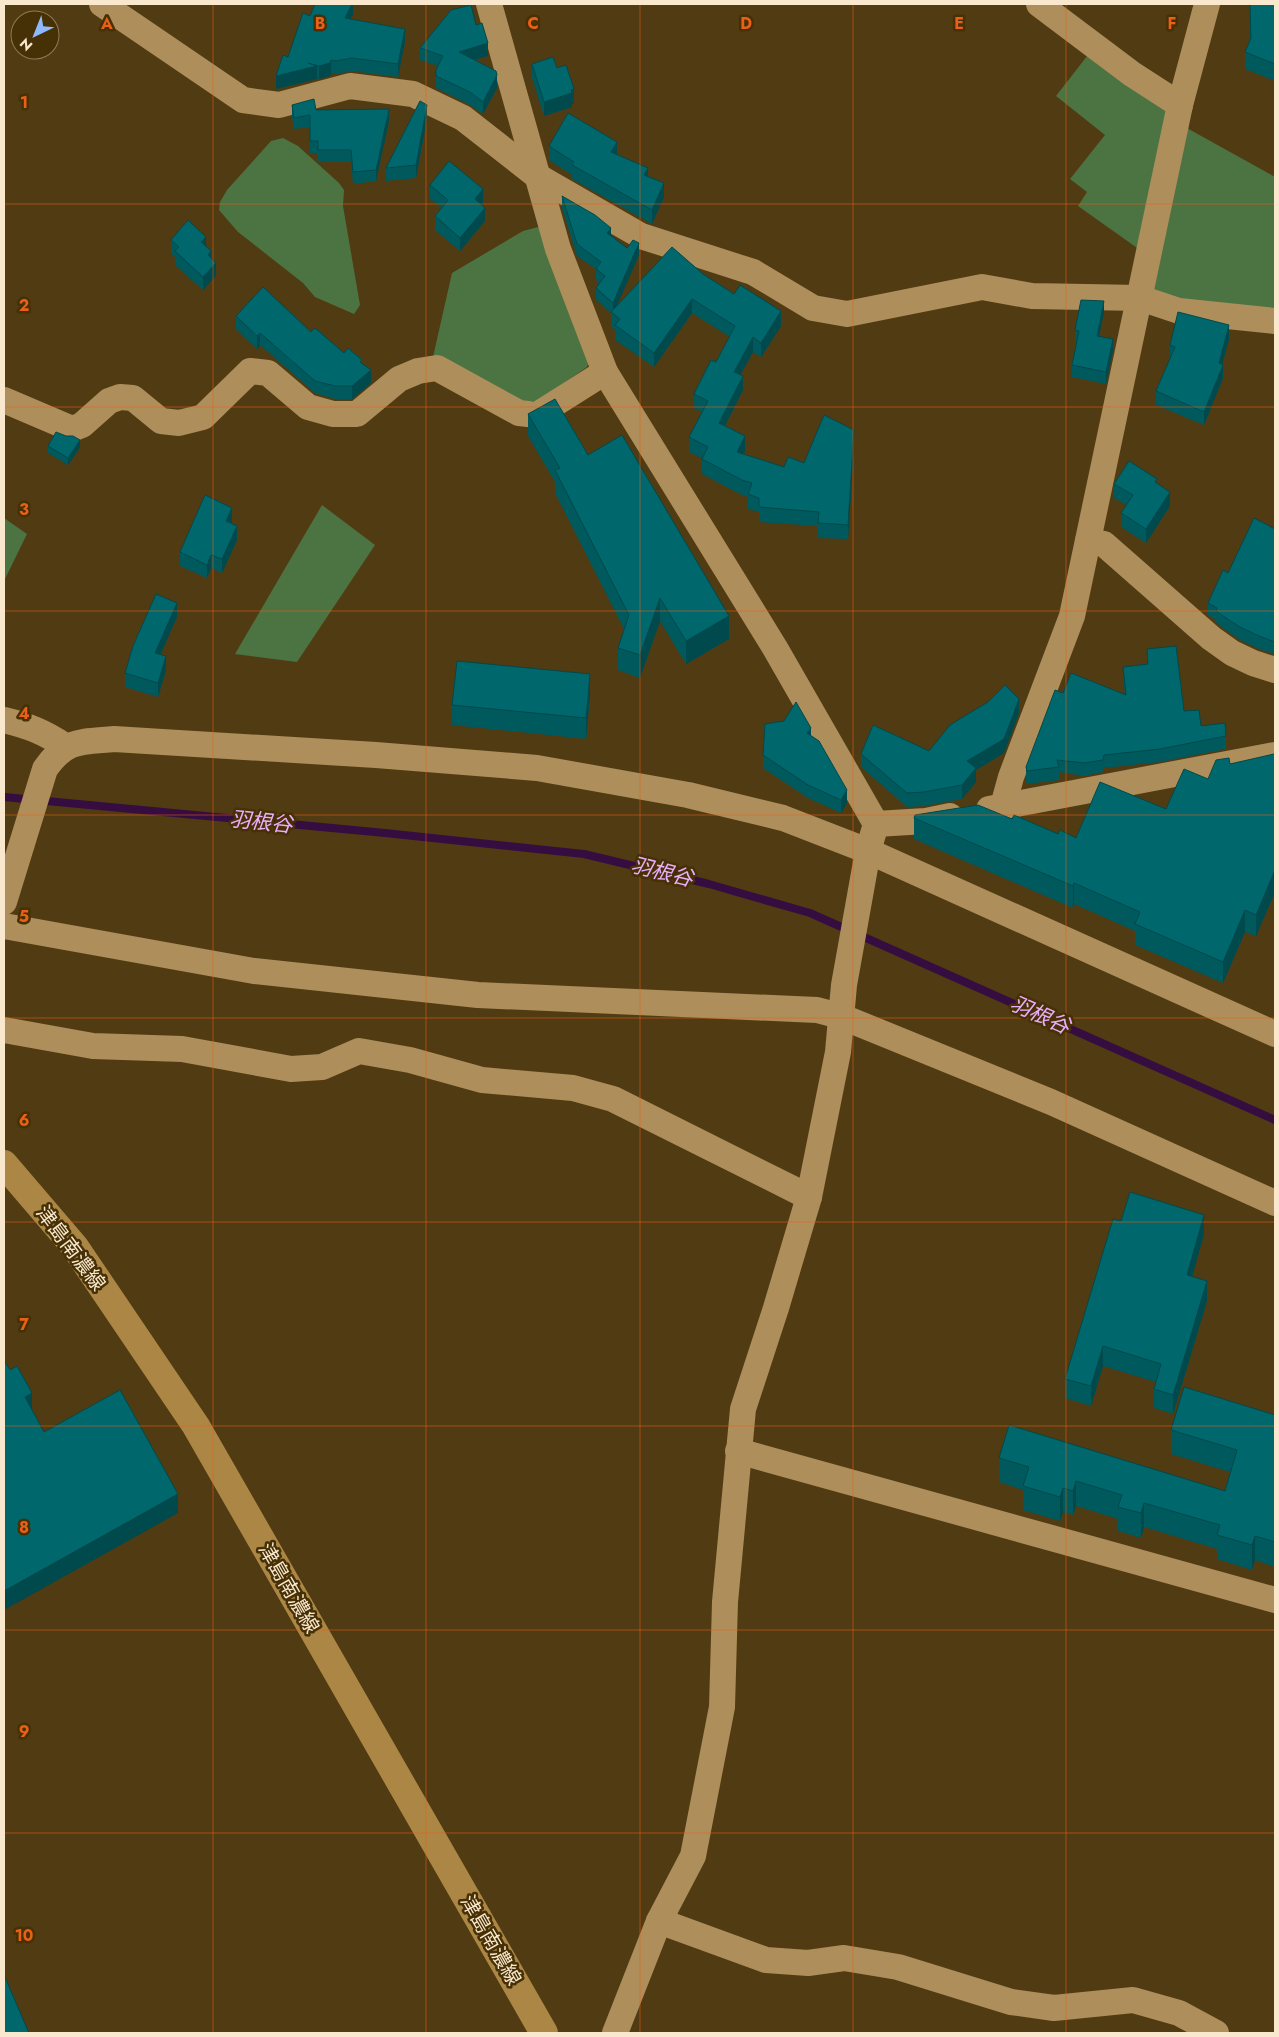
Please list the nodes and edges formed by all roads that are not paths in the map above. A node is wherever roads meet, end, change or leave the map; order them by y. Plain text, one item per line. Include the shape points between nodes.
1 (102, 4) edge
2 (489, 4) edge
3 (1039, 4) edge
4 (1207, 4) edge
5 (1180, 105) junction
6 (537, 176) junction
7 (1140, 298) junction
8 (1275, 321) edge
9 (605, 372) junction
10 (4, 400) edge
11 (1088, 540) junction
12 (1275, 670) edge
13 (4, 720) edge
14 (65, 746) junction
15 (1275, 755) edge
16 (1004, 806) junction
17 (876, 824) junction
18 (866, 860) junction
19 (6, 895) edge
20 (4, 926) edge
21 (840, 1016) junction
22 (4, 1030) edge
23 (1275, 1034) edge
24 (4, 1164) edge
25 (810, 1197) junction
26 (1275, 1202) edge
27 (738, 1451) junction
28 (1275, 1600) edge
29 (659, 1921) junction
30 (544, 2033) edge
31 (615, 2033) edge
32 (1216, 2033) edge

1 - 6 street via 243,100 279,105 350,86 413,94 463,118
2 - 6 street
3 - 5 street via 1132,74
4 - 5 street
5 - 7 street
6 - 7 street via 642,236 753,272 813,308 847,314 982,287 1032,296
6 - 9 street via 558,248
7 - 8 street via 1180,311
7 - 11 street
9 - 10 street via 537,415 519,413 437,368 399,379 357,414 333,414 308,407 268,373 250,371 203,417 178,424 161,421 133,398 120,397 109,401 82,426 72,429
9 - 17 street via 775,648
11 - 12 street via 1104,544 1232,654
11 - 16 street via 1072,616 1011,778
13 - 14 street via 31,726
14 - 18 street via 82,741 114,739 537,768 688,795 783,818
14 - 19 street via 45,769
15 - 16 street
16 - 17 street via 926,821
17 - 18 street
18 - 21 street
18 - 23 street
20 - 21 street via 254,971 478,995 817,1010
21 - 25 street via 838,1052
21 - 26 street via 1051,1102
22 - 25 street via 93,1046 182,1049 292,1069 322,1068 359,1051 410,1060 482,1080 573,1088 613,1099
24 - 30 main road, 津島南濃線 via 75,1247 196,1426
25 - 27 street via 743,1409
27 - 28 street
27 - 29 street via 725,1602 722,1707 693,1856
29 - 31 street
29 - 32 street via 766,1960 808,1963 844,1958 898,1967 1011,2002 1054,2008 1132,2000 1179,2013

